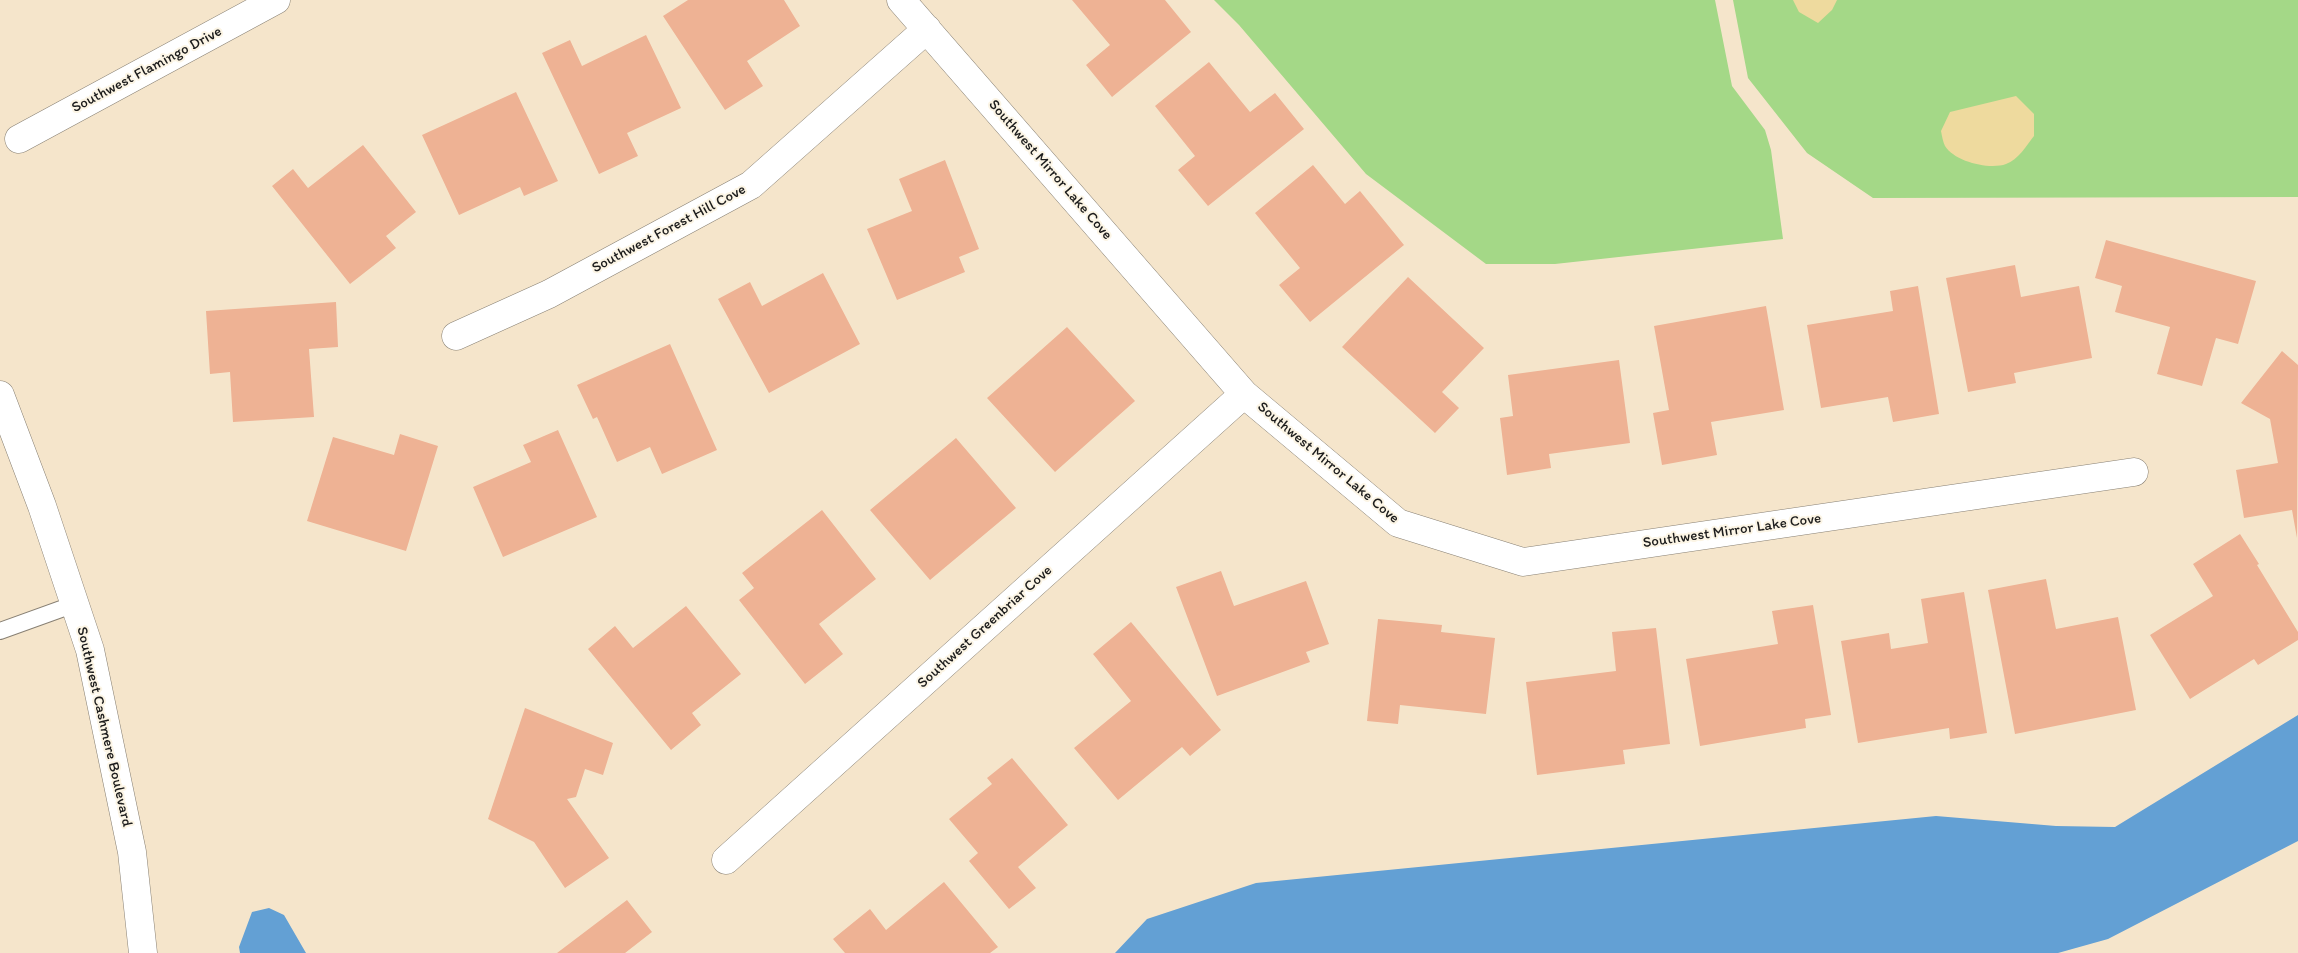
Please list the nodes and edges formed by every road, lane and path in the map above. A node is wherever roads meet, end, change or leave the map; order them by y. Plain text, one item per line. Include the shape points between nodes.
1 (276, 0) edge
2 (901, 0) edge
3 (927, 28) junction
4 (19, 139) dead end
5 (456, 336) dead end
6 (1244, 394) junction
7 (0, 395) edge
8 (2134, 472) dead end
9 (75, 604) junction
10 (0, 631) edge
11 (726, 860) dead end
12 (144, 953) edge

1 - 4 street, Southwest Flamingo Drive
2 - 3 street, Southwest Mirror Lake Cove
3 - 5 street, Southwest Forest Hill Cove via 750,185 548,294
3 - 6 street, Southwest Mirror Lake Cove
6 - 8 street, Southwest Mirror Lake Cove via 1398,523 1523,562
6 - 11 street, Southwest Greenbriar Cove
7 - 9 street, Southwest Cashmere Boulevard
9 - 10 lane
9 - 12 street, Southwest Cashmere Boulevard via 90,650 132,852

